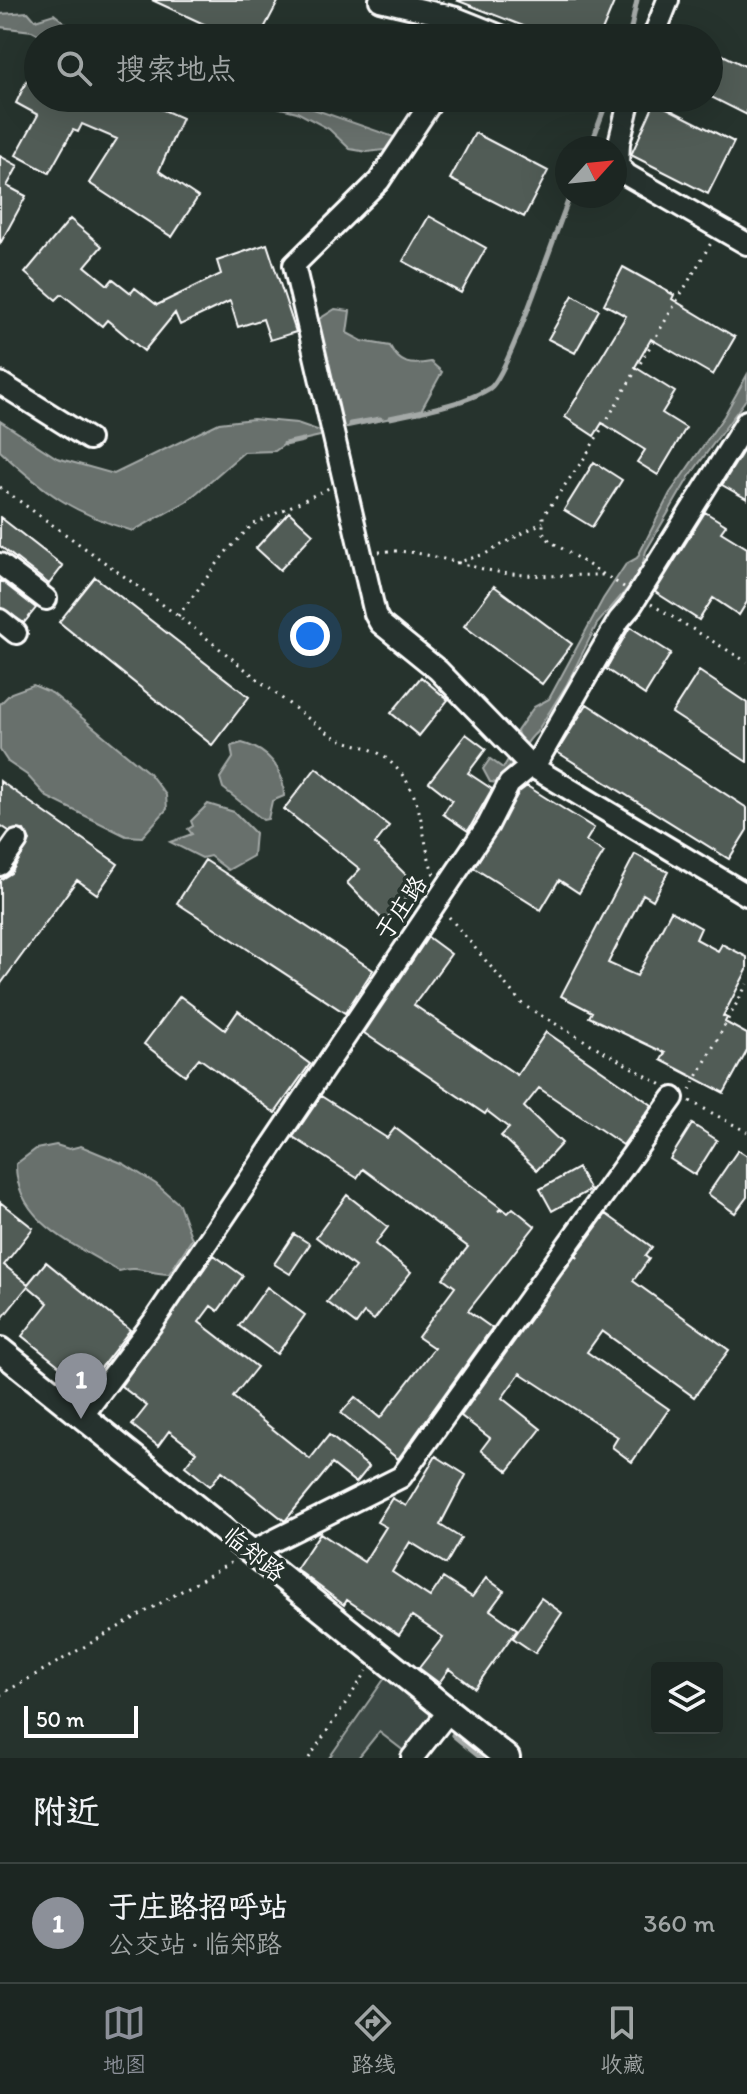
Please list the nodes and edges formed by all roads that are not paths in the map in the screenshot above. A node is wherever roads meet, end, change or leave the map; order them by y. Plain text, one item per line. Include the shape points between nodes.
1 (380, 0) edge
2 (668, 0) edge
3 (446, 24) edge
4 (659, 24) edge
5 (425, 112) edge
6 (627, 112) edge
7 (747, 244) edge
8 (0, 383) edge
9 (747, 421) edge
10 (89, 439) dead end
11 (0, 564) edge
12 (46, 599) dead end
13 (531, 766) junction
14 (17, 841) dead end
15 (0, 865) edge
16 (747, 895) edge
17 (675, 1096) road end
18 (0, 1350) edge
19 (83, 1415) junction
20 (251, 1552) junction
21 (449, 1711) junction
22 (412, 1758) edge
23 (507, 1758) edge

1 - 3 street
2 - 4 street
5 - 13 street via 379,181 294,265 380,623 438,670
6 - 7 street via 618,165 627,175
8 - 10 street
9 - 13 street, 于庄路
11 - 12 street
13 - 16 street
13 - 19 street, 于庄路 via 509,784 488,825 154,1321
14 - 15 street
17 - 20 street via 401,1477
18 - 19 main road, 临郑路
19 - 20 main road, 临郑路
20 - 21 main road, 临郑路
21 - 22 street
21 - 23 main road, 临郑路

